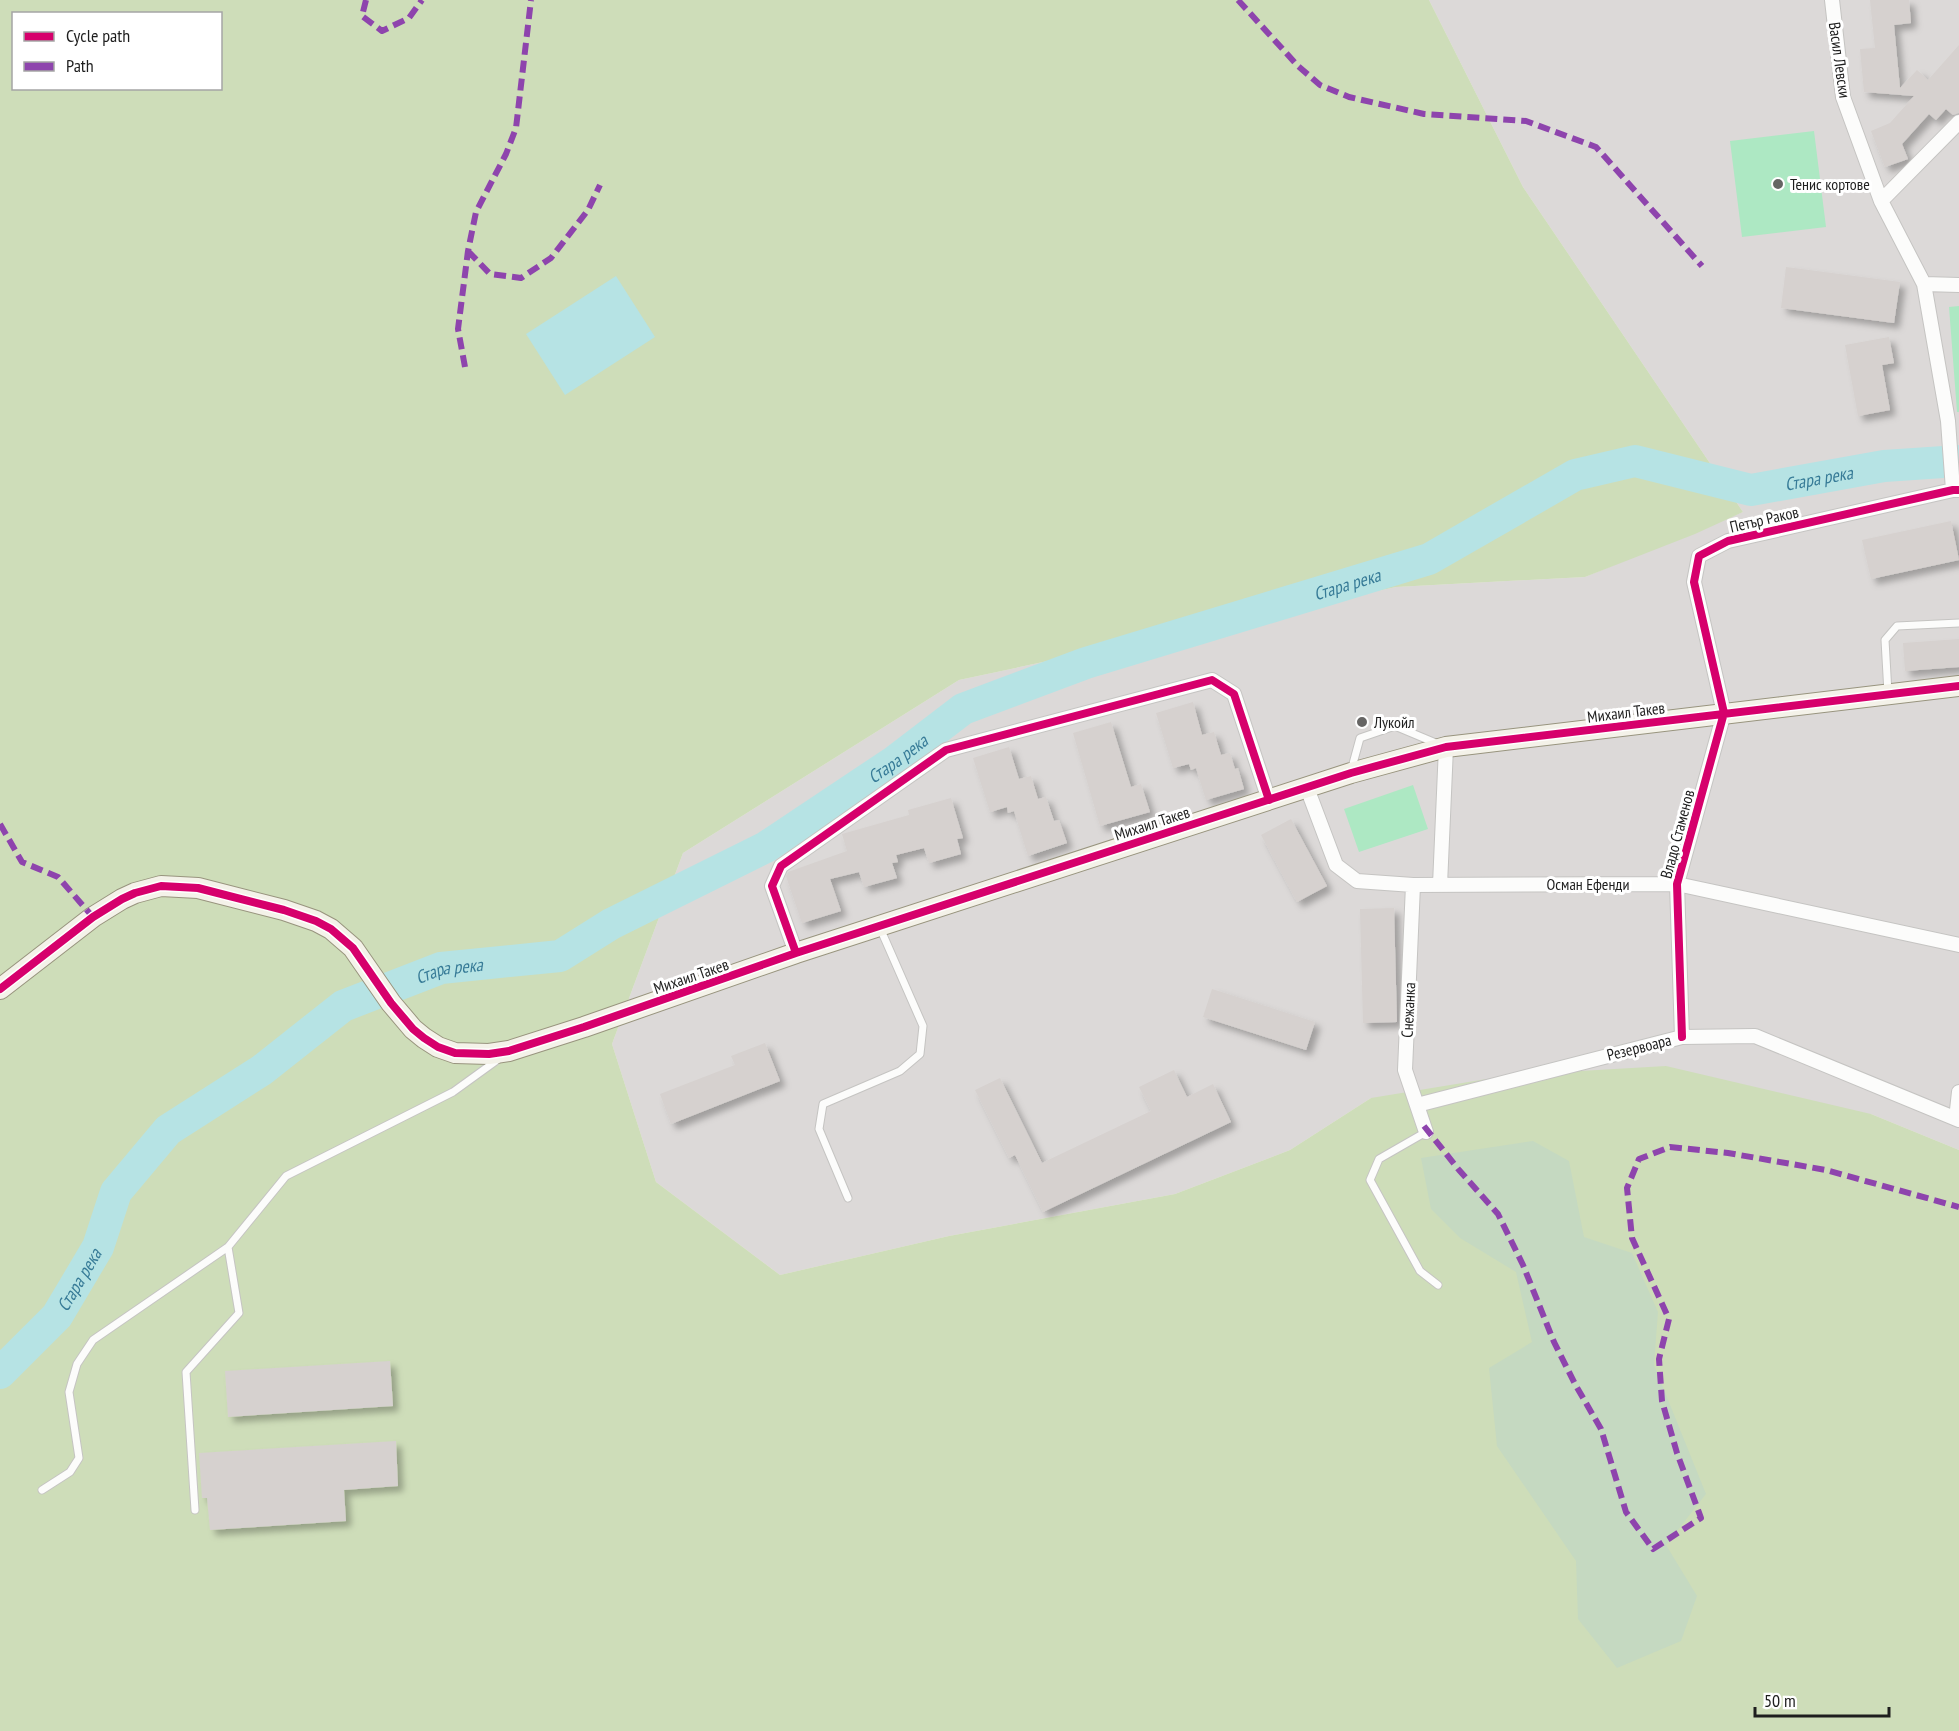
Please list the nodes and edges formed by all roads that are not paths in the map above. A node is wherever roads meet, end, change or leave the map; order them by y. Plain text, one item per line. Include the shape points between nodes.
1 (1832, 0) edge
2 (1959, 122) edge
3 (1881, 201) junction
4 (1924, 284) junction
5 (1959, 285) edge
6 (1956, 490) edge
7 (1959, 623) edge
8 (1959, 686) edge
9 (1888, 693) junction
10 (1724, 713) junction
11 (1446, 747) junction
12 (1351, 773) junction
13 (1307, 788) junction
14 (1269, 800) junction
15 (1677, 884) junction
16 (1413, 885) junction
17 (1440, 885) junction
18 (879, 926) junction
19 (1959, 945) edge
20 (796, 953) junction
21 (0, 989) edge
22 (1682, 1036) junction
23 (509, 1051) junction
24 (1959, 1092) edge
25 (1417, 1105) junction
26 (1958, 1120) edge
27 (1426, 1132) joint
28 (848, 1197) dead end
29 (228, 1247) junction
30 (1438, 1285) dead end
31 (42, 1490) dead end
32 (195, 1510) dead end

1 - 3 street, Васил Левски via 1843,98
2 - 3 street
3 - 4 street, Васил Левски
4 - 5 street
4 - 6 street, Васил Левски
6 - 10 street, Петър Раков via 1728,541 1699,556 1694,582
7 - 9 lane via 1897,626 1885,640
8 - 9 main road, Михаил Такев
9 - 10 main road, Михаил Такев
10 - 11 main road, Михаил Такев
10 - 15 street, Владо Стаменов
11 - 12 main road, Михаил Такев
11 - 12 lane via 1395,726 1360,738
11 - 17 street
12 - 13 main road, Михаил Такев
13 - 14 main road, Михаил Такев
13 - 16 street, Осман Ефенди via 1336,865 1357,881
14 - 18 main road, Михаил Такев
14 - 20 street via 1234,694 1212,680 946,750 781,866 772,886
15 - 17 street, Осман Ефенди
15 - 19 street, Осман Ефенди
15 - 22 street, Владо Стаменов
16 - 17 street, Осман Ефенди
16 - 25 street, Снежанка via 1405,1070
18 - 20 main road, Михаил Такев
18 - 28 lane via 923,1026 920,1054 900,1071 823,1104 819,1129
20 - 23 main road, Михаил Такев
21 - 23 main road, Михаил Такев via 107,908 135,893 161,886 198,888 284,910 324,925 353,948 413,1029 438,1047 472,1055
22 - 25 street, Резервоара
22 - 26 street, Резервоара via 1755,1036
23 - 29 lane via 453,1092 286,1176
24 - 26 street
25 - 27 street, Снежанка
27 - 30 lane via 1380,1159 1370,1180 1420,1270
29 - 31 lane via 93,1340 77,1364 69,1392 79,1458 70,1472
29 - 32 lane via 239,1313 186,1372

